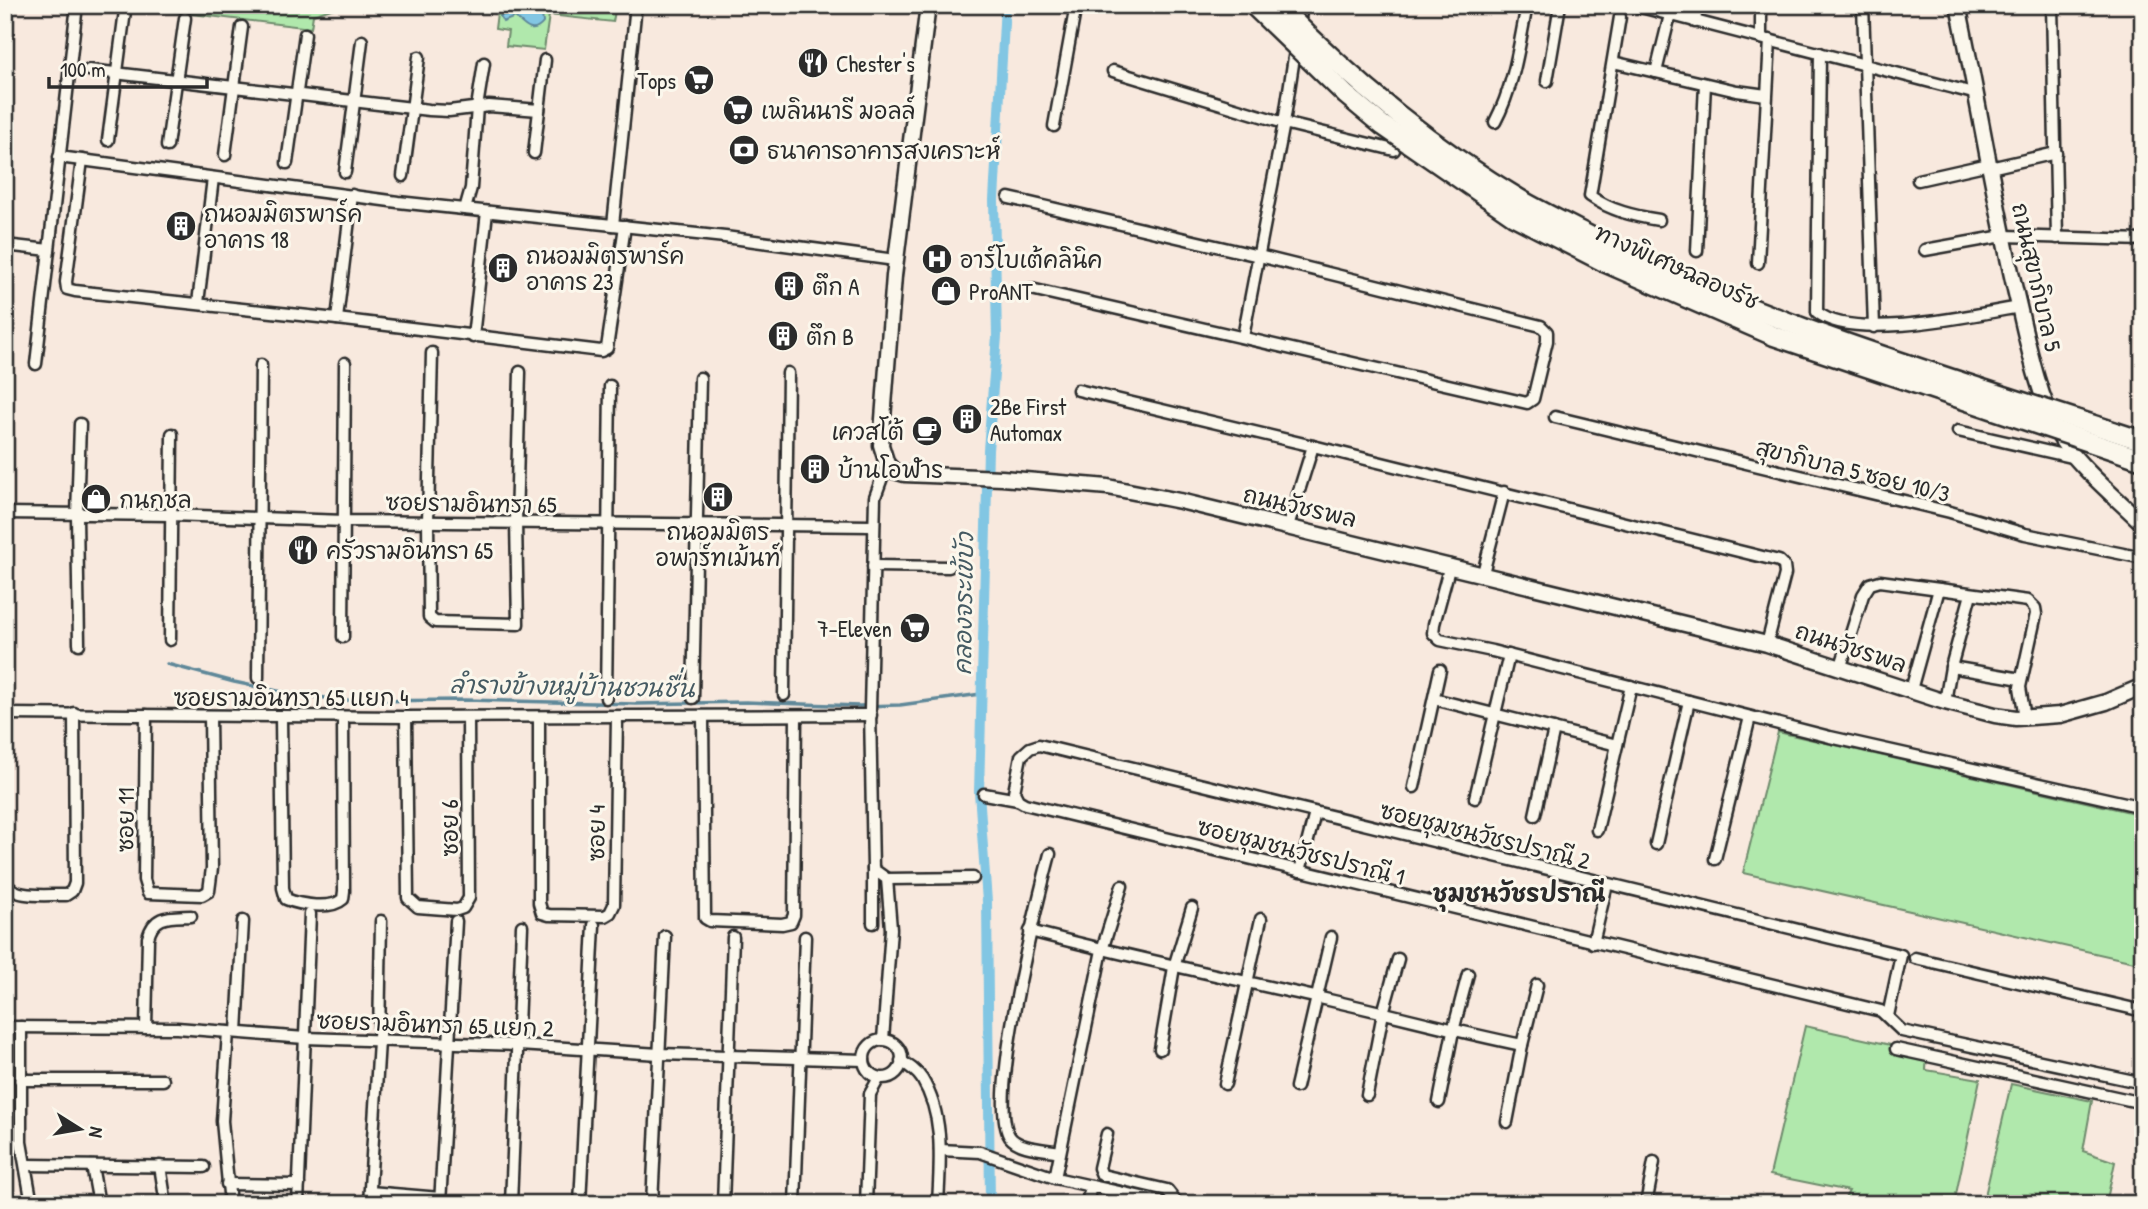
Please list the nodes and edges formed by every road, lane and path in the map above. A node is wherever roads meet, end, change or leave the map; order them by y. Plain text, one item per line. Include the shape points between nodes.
1 (77, 5) edge
2 (636, 5) edge
3 (928, 5) edge
4 (1076, 5) edge
5 (1253, 5) edge
6 (1278, 5) edge
7 (1302, 5) edge
8 (1527, 5) edge
9 (1560, 5) edge
10 (1633, 5) edge
11 (1697, 5) edge
12 (1761, 5) edge
13 (1863, 5) edge
14 (1958, 5) edge
15 (2052, 5) edge
16 (125, 11) dead end
17 (1670, 15) junction
18 (1620, 17) dead end
19 (185, 18) dead end
20 (1695, 22) junction
21 (242, 27) dead end
22 (305, 34) dead end
23 (1765, 39) junction
24 (362, 41) dead end
25 (1820, 53) junction
26 (419, 57) dead end
27 (544, 60) dead end
28 (1613, 62) junction
29 (484, 63) dead end
30 (1864, 65) junction
31 (89, 70) dead end
32 (1113, 71) dead end
33 (1656, 72) junction
34 (117, 74) junction
35 (176, 81) junction
36 (1547, 81) dead end
37 (1705, 84) junction
38 (234, 88) junction
39 (1766, 94) junction
40 (1977, 94) junction
41 (297, 95) junction
42 (354, 102) junction
43 (477, 107) junction
44 (412, 108) junction
45 (539, 110) junction
46 (1495, 122) dead end
47 (1284, 123) junction
48 (1055, 125) dead end
49 (108, 140) dead end
50 (167, 146) dead end
51 (1394, 150) dead end
52 (534, 153) dead end
53 (2056, 153) junction
54 (225, 155) dead end
55 (59, 157) junction
56 (82, 160) junction
57 (287, 163) dead end
58 (1989, 167) junction
59 (345, 172) dead end
60 (403, 176) dead end
61 (213, 178) junction
62 (1919, 180) dead end
63 (352, 195) junction
64 (1009, 198) dead end
65 (465, 209) junction
66 (487, 212) junction
67 (1660, 220) dead end
68 (612, 225) junction
69 (625, 226) junction
70 (2003, 236) junction
71 (2057, 239) junction
72 (2143, 240) edge
73 (5, 245) edge
74 (49, 250) junction
75 (1925, 250) dead end
76 (1697, 251) dead end
77 (1259, 256) junction
78 (895, 260) junction
79 (1758, 263) dead end
80 (1031, 289) dead end
81 (198, 303) junction
82 (2019, 307) junction
83 (337, 319) junction
84 (1874, 327) junction
85 (472, 337) junction
86 (1243, 337) junction
87 (432, 353) dead end
88 (36, 363) dead end
89 (345, 363) dead end
90 (261, 365) dead end
91 (520, 372) dead end
92 (788, 373) dead end
93 (700, 378) dead end
94 (610, 386) dead end
95 (1079, 390) dead end
96 (1555, 417) dead end
97 (80, 425) dead end
98 (1958, 431) dead end
99 (172, 434) dead end
100 (2143, 441) edge
101 (1313, 446) junction
102 (2076, 458) junction
103 (2143, 460) edge
104 (887, 464) junction
105 (1504, 492) junction
106 (5, 513) edge
107 (170, 515) junction
108 (77, 516) junction
109 (258, 518) junction
110 (345, 521) junction
111 (428, 521) junction
112 (516, 522) junction
113 (608, 524) junction
114 (697, 524) junction
115 (2143, 524) edge
116 (786, 525) junction
117 (873, 526) junction
118 (1287, 526) junction
119 (2143, 558) edge
120 (1450, 565) junction
121 (873, 566) junction
122 (949, 568) dead end
123 (1483, 573) junction
124 (1939, 589) junction
125 (1971, 594) junction
126 (344, 636) dead end
127 (170, 640) dead end
128 (1767, 643) junction
129 (79, 644) dead end
130 (1509, 655) junction
131 (1841, 666) junction
132 (1951, 667) junction
133 (1440, 670) dead end
134 (258, 678) dead end
135 (2021, 679) junction
136 (2143, 686) edge
137 (1631, 687) junction
138 (1911, 690) junction
139 (784, 695) dead end
140 (607, 698) dead end
141 (693, 698) dead end
142 (1434, 699) junction
143 (1689, 701) junction
144 (1945, 702) junction
145 (5, 713) edge
146 (74, 713) junction
147 (870, 713) junction
148 (146, 715) junction
149 (1494, 715) junction
150 (210, 716) junction
151 (281, 716) junction
152 (342, 717) junction
153 (407, 717) junction
154 (468, 717) junction
155 (539, 717) junction
156 (617, 717) junction
157 (704, 717) junction
158 (796, 717) junction
159 (1750, 717) junction
160 (2025, 718) junction
161 (1554, 729) junction
162 (1617, 744) junction
163 (1414, 788) dead end
164 (984, 794) dead end
165 (1475, 799) dead end
166 (1018, 800) junction
167 (2143, 807) edge
168 (1315, 813) junction
169 (1535, 815) dead end
170 (1597, 830) dead end
171 (1656, 844) dead end
172 (1050, 854) dead end
173 (1716, 859) dead end
174 (873, 869) junction
175 (1300, 871) junction
176 (973, 878) dead end
177 (887, 879) junction
178 (5, 882) edge
179 (1607, 884) junction
180 (1122, 886) dead end
181 (1192, 908) dead end
182 (312, 909) junction
183 (191, 916) dead end
184 (1261, 919) dead end
185 (456, 920) dead end
186 (243, 921) dead end
187 (381, 921) dead end
188 (873, 923) dead end
189 (594, 925) dead end
190 (522, 926) dead end
191 (1030, 931) junction
192 (665, 936) dead end
193 (733, 937) dead end
194 (805, 937) dead end
195 (1331, 937) dead end
196 (1593, 943) junction
197 (1102, 950) junction
198 (1915, 958) dead end
199 (1398, 959) dead end
200 (1174, 967) junction
201 (1468, 974) dead end
202 (1246, 983) junction
203 (1537, 985) dead end
204 (1315, 997) junction
205 (2143, 1011) edge
206 (1383, 1013) junction
207 (1888, 1016) junction
208 (5, 1027) edge
209 (21, 1027) junction
210 (146, 1028) junction
211 (1453, 1031) junction
212 (232, 1032) junction
213 (304, 1038) junction
214 (883, 1040) junction
215 (379, 1041) junction
216 (449, 1042) junction
217 (519, 1045) junction
218 (1522, 1045) junction
219 (1160, 1049) dead end
220 (1896, 1049) dead end
221 (588, 1050) junction
222 (659, 1054) junction
223 (729, 1056) junction
224 (801, 1059) junction
225 (864, 1060) junction
226 (901, 1061) junction
227 (879, 1078) junction
228 (20, 1080) junction
229 (163, 1080) dead end
230 (2143, 1083) edge
231 (1225, 1084) dead end
232 (1296, 1087) dead end
233 (1367, 1096) dead end
234 (1439, 1102) dead end
235 (2143, 1103) edge
236 (1507, 1122) dead end
237 (1107, 1134) dead end
238 (940, 1150) junction
239 (1060, 1152) junction
240 (1654, 1162) dead end
241 (26, 1166) junction
242 (92, 1166) junction
243 (160, 1166) junction
244 (204, 1167) dead end
245 (1055, 1178) junction
246 (227, 1184) junction
247 (299, 1185) junction
248 (1091, 1186) junction
249 (370, 1192) junction
250 (440, 1201) edge
251 (32, 1204) edge
252 (99, 1204) edge
253 (166, 1204) edge
254 (230, 1204) edge
255 (298, 1204) edge
256 (369, 1204) edge
257 (511, 1204) edge
258 (580, 1204) edge
259 (652, 1204) edge
260 (723, 1204) edge
261 (795, 1204) edge
262 (866, 1204) edge
263 (938, 1204) edge
264 (1087, 1204) edge
265 (1162, 1204) edge
266 (1178, 1204) edge
267 (1646, 1204) edge

1 - 55 street
2 - 68 street
3 - 78 main road
4 - 48 street
5 - 103 highway, ทางพิเศษฉลองรัช, bridge via 1382,125 1537,228 1774,336
6 - 100 highway, ทางพิเศษฉลองรัช, bridge via 1371,93 1442,147 1521,200 1610,246 1782,321
7 - 47 street
8 - 46 street via 1506,102
9 - 36 street
10 - 17 street
11 - 20 street
12 - 23 street
13 - 30 street
14 - 40 main road, ถนนสุขาภิบาล 5
15 - 53 street
16 - 34 street
17 - 20 street
17 - 33 street
18 - 28 street
19 - 35 street
20 - 23 street
21 - 38 street
22 - 41 street
23 - 25 street
23 - 39 street
24 - 42 street
25 - 30 street
25 - 84 street via 1817,312 1824,318
26 - 44 street
27 - 45 street
28 - 33 street
28 - 67 street via 1590,196 1605,207
29 - 43 street
30 - 40 street
30 - 84 street
31 - 34 street
32 - 47 street
33 - 37 street
34 - 35 street
34 - 49 street
35 - 38 street
35 - 50 street
37 - 39 street
37 - 76 street
38 - 41 street
38 - 54 street
39 - 79 street
40 - 58 main road, ถนนสุขาภิบาล 5
41 - 42 street
41 - 57 street
42 - 44 street
42 - 59 street
43 - 44 street via 449,111
43 - 45 street
43 - 65 street via 471,188
44 - 60 street
45 - 52 street
47 - 51 street
47 - 77 street
53 - 58 street
53 - 71 street
55 - 56 street
55 - 74 street
56 - 61 street
56 - 81 street via 67,289
58 - 62 street
58 - 70 main road, ถนนสุขาภิบาล 5
61 - 63 street
61 - 81 street
63 - 65 street
63 - 83 street
64 - 77 street
65 - 66 street
66 - 68 street
66 - 85 street
68 - 69 street
69 - 78 street
69 - 85 street via 605,350
70 - 71 street
70 - 75 street
70 - 82 main road, ถนนสุขาภิบาล 5
71 - 72 street
73 - 74 street
74 - 88 street
77 - 86 street
77 - 86 street via 1542,326 1547,341 1532,399 1527,403
78 - 104 main road via 881,445
80 - 86 street
81 - 83 street
82 - 84 street
82 - 102 main road, ถนนสุขาภิบาล 5 via 2038,385 2060,438
83 - 85 street
87 - 111 street
89 - 110 street
90 - 109 street
91 - 112 street
92 - 116 street
93 - 114 street
94 - 113 street
95 - 101 street
96 - 119 street, สุขาภิบาล 5 ซอย 10/3 via 2025,534
97 - 108 street
98 - 102 street
99 - 107 street
101 - 105 street
101 - 118 street
102 - 115 main road, ถนนสุขาภิบาล 5
104 - 117 street via 875,497
104 - 118 main road, ถนนวัชรพล via 904,474 1128,490
105 - 123 street
105 - 128 street via 1779,561 1785,574
106 - 108 street, ซอยรามอินทรา 65
107 - 108 street, ซอยรามอินทรา 65
107 - 109 street, ซอยรามอินทรา 65
107 - 127 street
108 - 129 street
109 - 110 street, ซอยรามอินทรา 65
109 - 134 street
110 - 111 street, ซอยรามอินทรา 65
110 - 126 street
111 - 112 street, ซอยรามอินทรา 65
111 - 112 street via 429,617 435,622 518,624
112 - 113 street, ซอยรามอินทรา 65
113 - 114 street, ซอยรามอินทรา 65
113 - 140 street
114 - 116 street, ซอยรามอินทรา 65
114 - 141 street
116 - 117 street, ซอยรามอินทรา 65
116 - 139 street
117 - 121 street
118 - 120 main road, ถนนวัชรพล
120 - 123 main road, ถนนวัชรพล
120 - 130 street via 1433,633 1440,640
121 - 122 street
121 - 147 street
123 - 128 main road, ถนนวัชรพล
124 - 125 street
124 - 131 street via 1880,581 1870,584
124 - 138 street
125 - 132 street
125 - 135 street via 2028,601 2035,608
128 - 131 main road, ถนนวัชรพล
130 - 137 street
130 - 149 street
131 - 138 main road, ถนนวัชรพล
132 - 135 street
132 - 144 street
133 - 142 street
135 - 160 street
136 - 160 main road, ถนนวัชรพล via 2078,711
137 - 143 street
137 - 162 street
138 - 144 main road, ถนนวัชรพล
142 - 149 street
142 - 163 street
143 - 159 street
143 - 171 street
144 - 160 main road, ถนนวัชรพล
145 - 146 street, ซอยรามอินทรา 65 แยก 4
146 - 148 street, ซอยรามอินทรา 65 แยก 4
146 - 178 street via 72,891 66,895 16,893
147 - 158 street, ซอยรามอินทรา 65 แยก 4
147 - 174 street
148 - 150 street, ซอยรามอินทรา 65 แยก 4
148 - 150 street, ซอย 11 via 144,886 148,893 202,895 211,882
149 - 161 street
149 - 165 street
150 - 151 street, ซอยรามอินทรา 65 แยก 4
151 - 152 street, ซอยรามอินทรา 65 แยก 4
151 - 182 street via 282,888 286,899
152 - 153 street, ซอยรามอินทรา 65 แยก 4
152 - 182 street via 343,899
153 - 154 street, ซอยรามอินทรา 65 แยก 4
153 - 154 street, ซอย 6 via 408,898 414,905 457,910 464,908 469,898
154 - 155 street, ซอยรามอินทรา 65 แยก 4
155 - 156 street, ซอยรามอินทรา 65 แยก 4
155 - 156 street, ซอย 4 via 542,913 605,916 614,905
156 - 157 street, ซอยรามอินทรา 65 แยก 4
157 - 158 street, ซอยรามอินทรา 65 แยก 4
157 - 158 street via 705,918 782,924 791,922 794,915
159 - 167 street
159 - 173 street
161 - 162 street
161 - 169 street
162 - 170 street
164 - 166 street, ซอยชุมชนวัชรปราณี 1
166 - 168 street, ซอยชุมชนวัชรปราณี 2 via 1014,792 1021,756 1039,745
166 - 175 street, ซอยชุมชนวัชรปราณี 1
168 - 175 street
168 - 179 street, ซอยชุมชนวัชรปราณี 2
172 - 191 street
174 - 177 street
174 - 188 street
175 - 196 street, ซอยชุมชนวัชรปราณี 1
176 - 177 street
177 - 214 street via 891,929
179 - 196 street
179 - 207 street, ซอยชุมชนวัชรปราณี 2 via 1901,955
180 - 197 street
181 - 200 street
182 - 213 street
183 - 210 street via 169,917 151,926
184 - 202 street
185 - 216 street
186 - 212 street
187 - 215 street
189 - 221 street
190 - 217 street
191 - 197 street
191 - 239 street via 1007,1054 1006,1126 1020,1144
192 - 222 street
193 - 223 street
194 - 224 street
195 - 204 street
196 - 207 street, ซอยชุมชนวัชรปราณี 1
197 - 200 street
197 - 239 street
198 - 205 street
199 - 206 street
200 - 202 street
200 - 219 street
201 - 211 street
202 - 204 street
202 - 231 street
203 - 218 street
204 - 206 street
204 - 232 street
206 - 211 street
206 - 233 street
207 - 230 street, ซอยชุมชนวัชรปราณี 1 via 1902,1031
208 - 209 street, ซอยรามอินทรา 65 แยก 2
209 - 210 street, ซอยรามอินทรา 65 แยก 2
209 - 228 street
210 - 212 street, ซอยรามอินทรา 65 แยก 2
211 - 218 street
211 - 234 street
212 - 213 street, ซอยรามอินทรา 65 แยก 2
212 - 246 street via 222,1121
213 - 215 street, ซอยรามอินทรา 65 แยก 2
213 - 247 street
214 - 225 street via 872,1044
214 - 226 street via 894,1045
215 - 216 street, ซอยรามอินทรา 65 แยก 2
215 - 249 street
216 - 217 street, ซอยรามอินทรา 65 แยก 2
216 - 250 street
217 - 221 street, ซอยรามอินทรา 65 แยก 2
217 - 257 street
218 - 236 street
220 - 235 street
221 - 222 street, ซอยรามอินทรา 65 แยก 2
221 - 258 street
222 - 223 street, ซอยรามอินทรา 65 แยก 2
222 - 259 street
223 - 224 street, ซอยรามอินทรา 65 แยก 2
223 - 260 street
224 - 225 street, ซอยรามอินทรา 65 แยก 2
224 - 261 street
225 - 227 street via 868,1072
226 - 227 street via 896,1072
226 - 238 street via 922,1079 936,1113
227 - 262 street via 870,1094
228 - 229 street
228 - 241 street
237 - 266 street via 1102,1175 1167,1189
238 - 245 street via 980,1152
238 - 263 street
239 - 245 street
240 - 267 street
241 - 242 street
241 - 251 street
242 - 243 street
242 - 252 street
243 - 244 street
243 - 253 street
245 - 248 street
246 - 247 street
246 - 254 street
247 - 255 street
248 - 264 street
248 - 265 street
249 - 250 street
249 - 256 street

